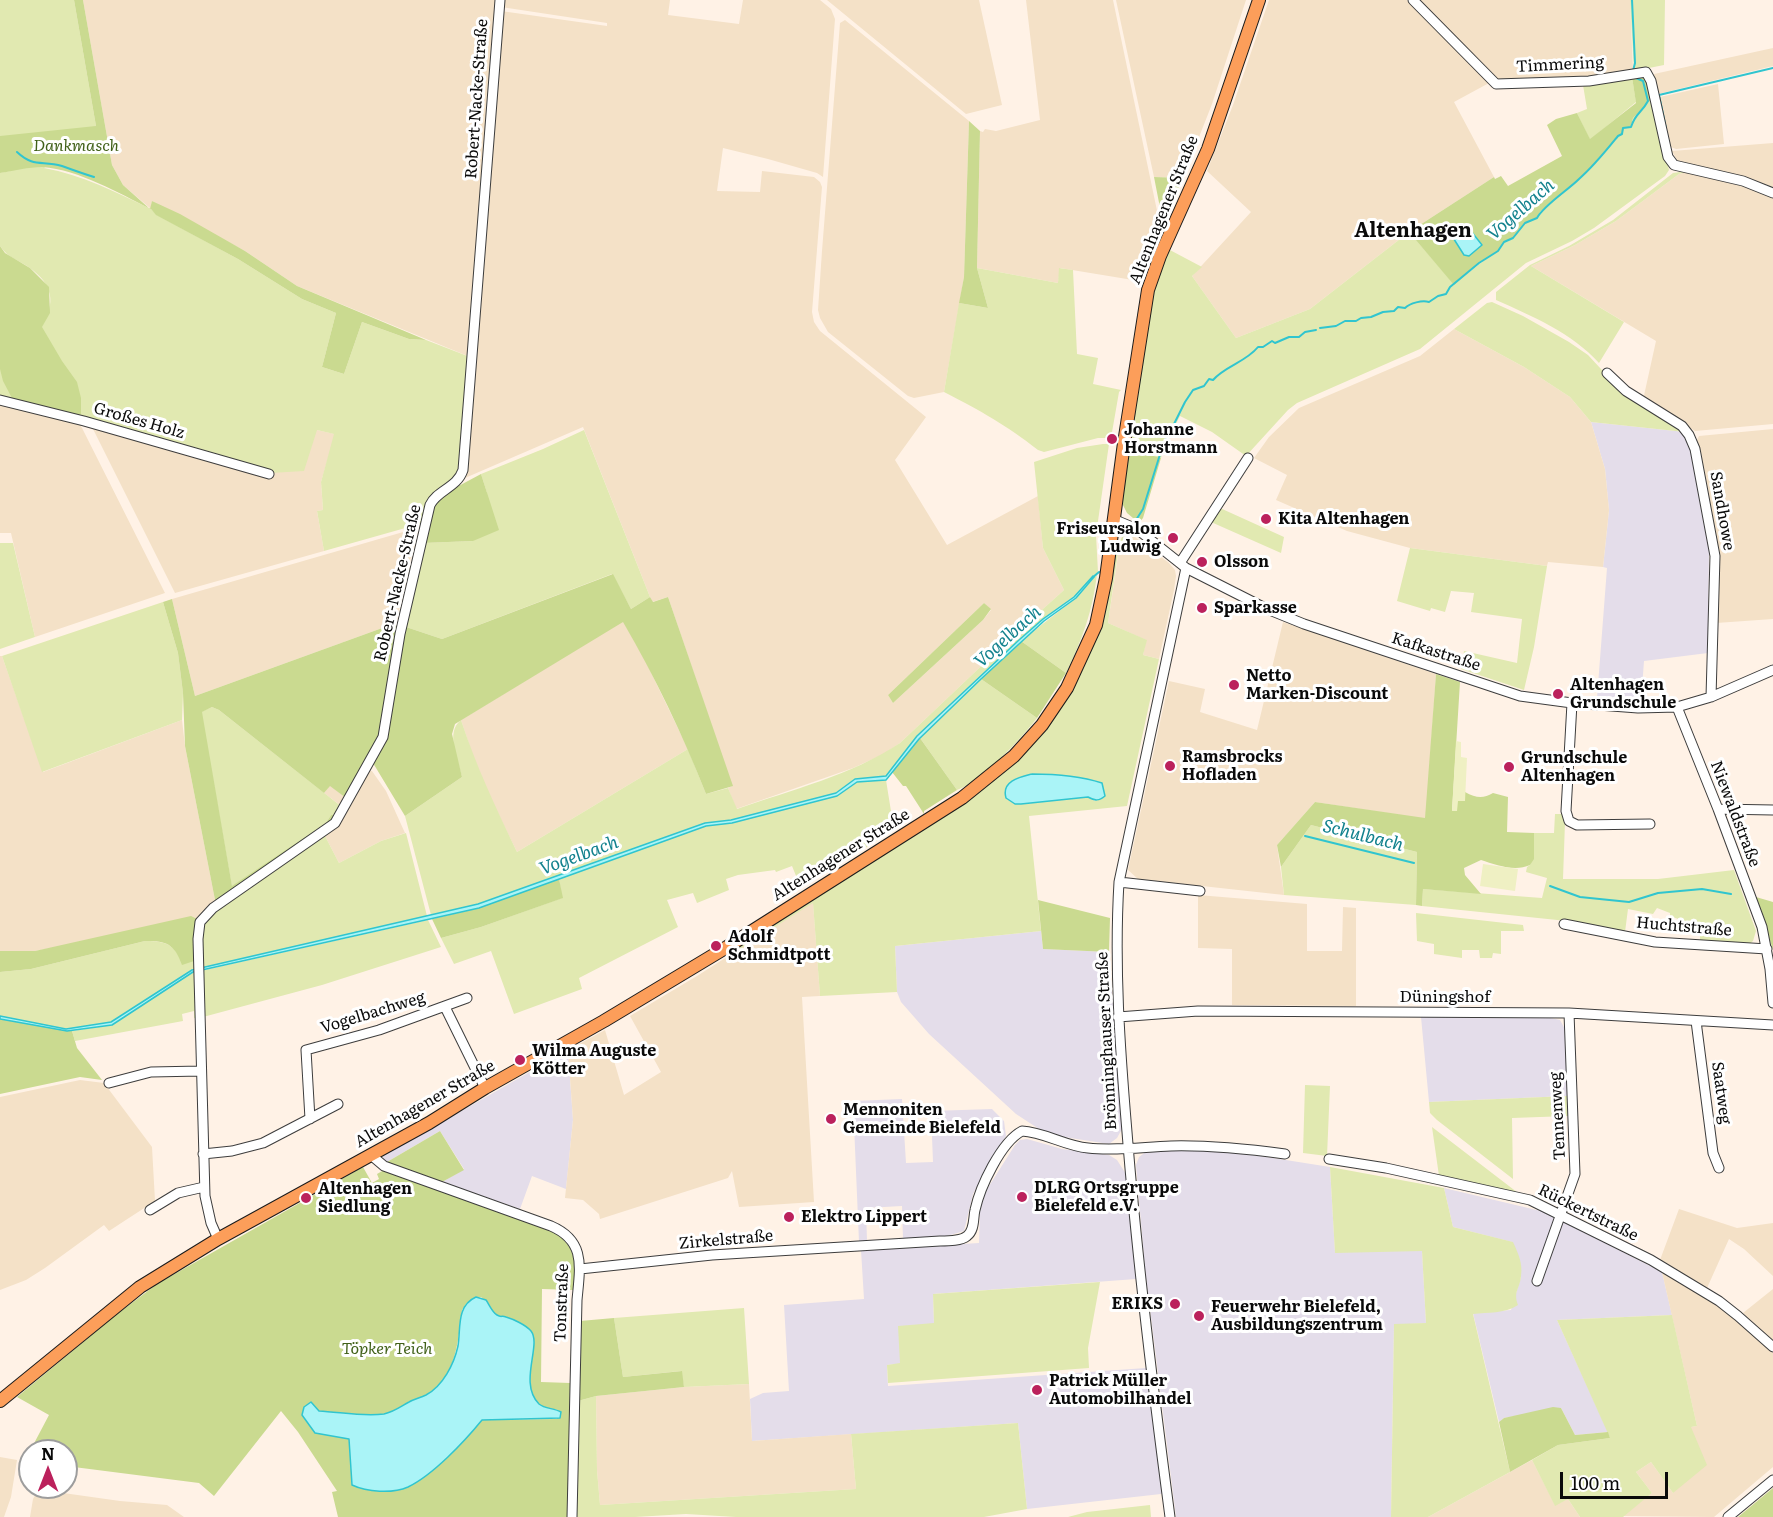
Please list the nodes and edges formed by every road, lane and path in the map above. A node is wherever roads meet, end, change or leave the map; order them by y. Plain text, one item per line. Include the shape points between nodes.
1 (500, 0) edge
2 (1259, 0) edge
3 (1413, 0) edge
4 (1773, 193) edge
5 (1607, 373) dead end
6 (0, 400) edge
7 (1248, 458) dead end
8 (269, 474) dead end
9 (1113, 519) junction
10 (1183, 565) junction
11 (1773, 670) edge
12 (1711, 697) junction
13 (1572, 703) junction
14 (1677, 707) junction
15 (1718, 808) junction
16 (1773, 810) edge
17 (1650, 824) dead end
18 (1119, 882) junction
19 (1200, 891) dead end
20 (1564, 924) dead end
21 (1767, 949) junction
22 (467, 998) dead end
23 (1773, 1003) edge
24 (445, 1007) junction
25 (1569, 1013) junction
26 (1118, 1017) junction
27 (1696, 1021) junction
28 (1773, 1025) edge
29 (201, 1071) junction
30 (109, 1083) dead end
31 (485, 1088) junction
32 (338, 1104) dead end
33 (310, 1119) junction
34 (1128, 1149) junction
35 (203, 1154) junction
36 (1285, 1154) dead end
37 (371, 1155) junction
38 (1329, 1159) dead end
39 (1719, 1168) dead end
40 (204, 1188) junction
41 (150, 1210) dead end
42 (1561, 1214) junction
43 (218, 1239) junction
44 (580, 1269) junction
45 (1537, 1281) dead end
46 (1773, 1347) edge
47 (0, 1401) edge
48 (1773, 1480) edge
49 (572, 1517) edge
50 (1170, 1517) edge
51 (1728, 1517) edge

1 - 29 street, Robert-Nacke-Straße via 463,470 454,485 438,495 430,506 400,634 383,737 334,823 213,908 200,922
2 - 9 main road, Altenhagener Straße via 1208,149 1151,280
3 - 4 street, Timmering via 1496,84 1589,81 1646,72 1668,157 1674,165 1743,181
5 - 12 street, Sandhowe via 1626,391 1682,426 1695,449 1715,556
6 - 8 street, Großes Holz
7 - 10 street
9 - 10 street, Kafkastraße via 1137,529
9 - 31 main road, Altenhagener Straße via 1102,601 1077,669 1042,725 998,771 962,798 727,947
10 - 13 street, Kafkastraße via 1304,624 1520,696
10 - 18 street, Brönninghauser Straße
11 - 12 street, Kafkastraße
12 - 14 street, Kafkastraße
13 - 14 street, Kafkastraße
13 - 17 street via 1566,811 1569,821 1577,825
14 - 15 street, Niewaldstraße
15 - 16 street
15 - 21 street, Niewaldstraße
18 - 19 street
18 - 26 street, Brönninghauser Straße
20 - 21 street, Huchtstraße via 1655,942
21 - 23 street, Niewaldstraße
22 - 24 street, Vogelbachweg
24 - 31 street, Vogelbachweg
24 - 33 street, Vogelbachweg via 306,1050
25 - 26 street, Düningshof via 1198,1011
25 - 27 street, Düningshof
25 - 42 street, Tennenweg via 1575,1174
26 - 34 street, Brönninghauser Straße
27 - 28 street, Düningshof
27 - 39 street, Saatweg via 1713,1153
29 - 30 street via 151,1072
29 - 35 street, Robert-Nacke-Straße
31 - 37 main road, Altenhagener Straße
32 - 33 street
33 - 35 street via 254,1146
34 - 36 street via 1216,1147
34 - 44 street, Zirkelstraße via 1063,1144 1027,1131 1016,1134 984,1184 970,1233 959,1240 712,1255
34 - 50 street, Brönninghauser Straße via 1139,1273
35 - 40 street, Robert-Nacke-Straße
37 - 43 main road, Altenhagener Straße
37 - 44 street, Tonstraße via 384,1166 561,1230 575,1246
38 - 42 street, Rückertstraße via 1530,1200
40 - 41 street via 178,1193
40 - 43 street, Robert-Nacke-Straße
42 - 45 street, Tennenweg
42 - 46 street, Rückertstraße via 1651,1260 1719,1301
43 - 47 main road, Altenhagener Straße via 140,1287
44 - 49 street, Tonstraße
48 - 51 street

